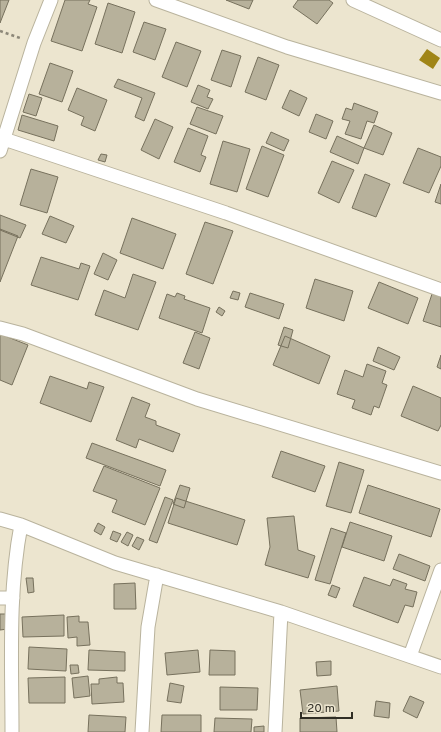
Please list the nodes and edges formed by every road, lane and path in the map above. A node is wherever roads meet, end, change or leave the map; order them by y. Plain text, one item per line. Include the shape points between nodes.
1 (51, 0) edge
2 (156, 0) edge
3 (353, 0) edge
4 (0, 31) edge
5 (441, 40) edge
6 (34, 42) junction
7 (441, 93) edge
8 (4, 138) junction
9 (0, 151) edge
10 (441, 290) edge
11 (0, 328) edge
12 (441, 473) edge
13 (0, 519) edge
14 (22, 525) junction
15 (441, 570) edge
16 (157, 575) junction
17 (7, 598) edge
18 (281, 612) junction
19 (410, 656) junction
20 (441, 667) edge
21 (12, 732) edge
22 (142, 732) edge
23 (275, 732) edge

1 - 6 street
2 - 7 street via 287,47
3 - 5 street
4 - 6 path
6 - 8 street
8 - 9 street
8 - 10 street
11 - 12 street via 23,334 197,399
13 - 14 street
14 - 16 street via 115,563
14 - 17 street
15 - 19 street
16 - 18 street
16 - 22 street via 148,627
17 - 21 street
18 - 19 street
18 - 23 street
19 - 20 street

